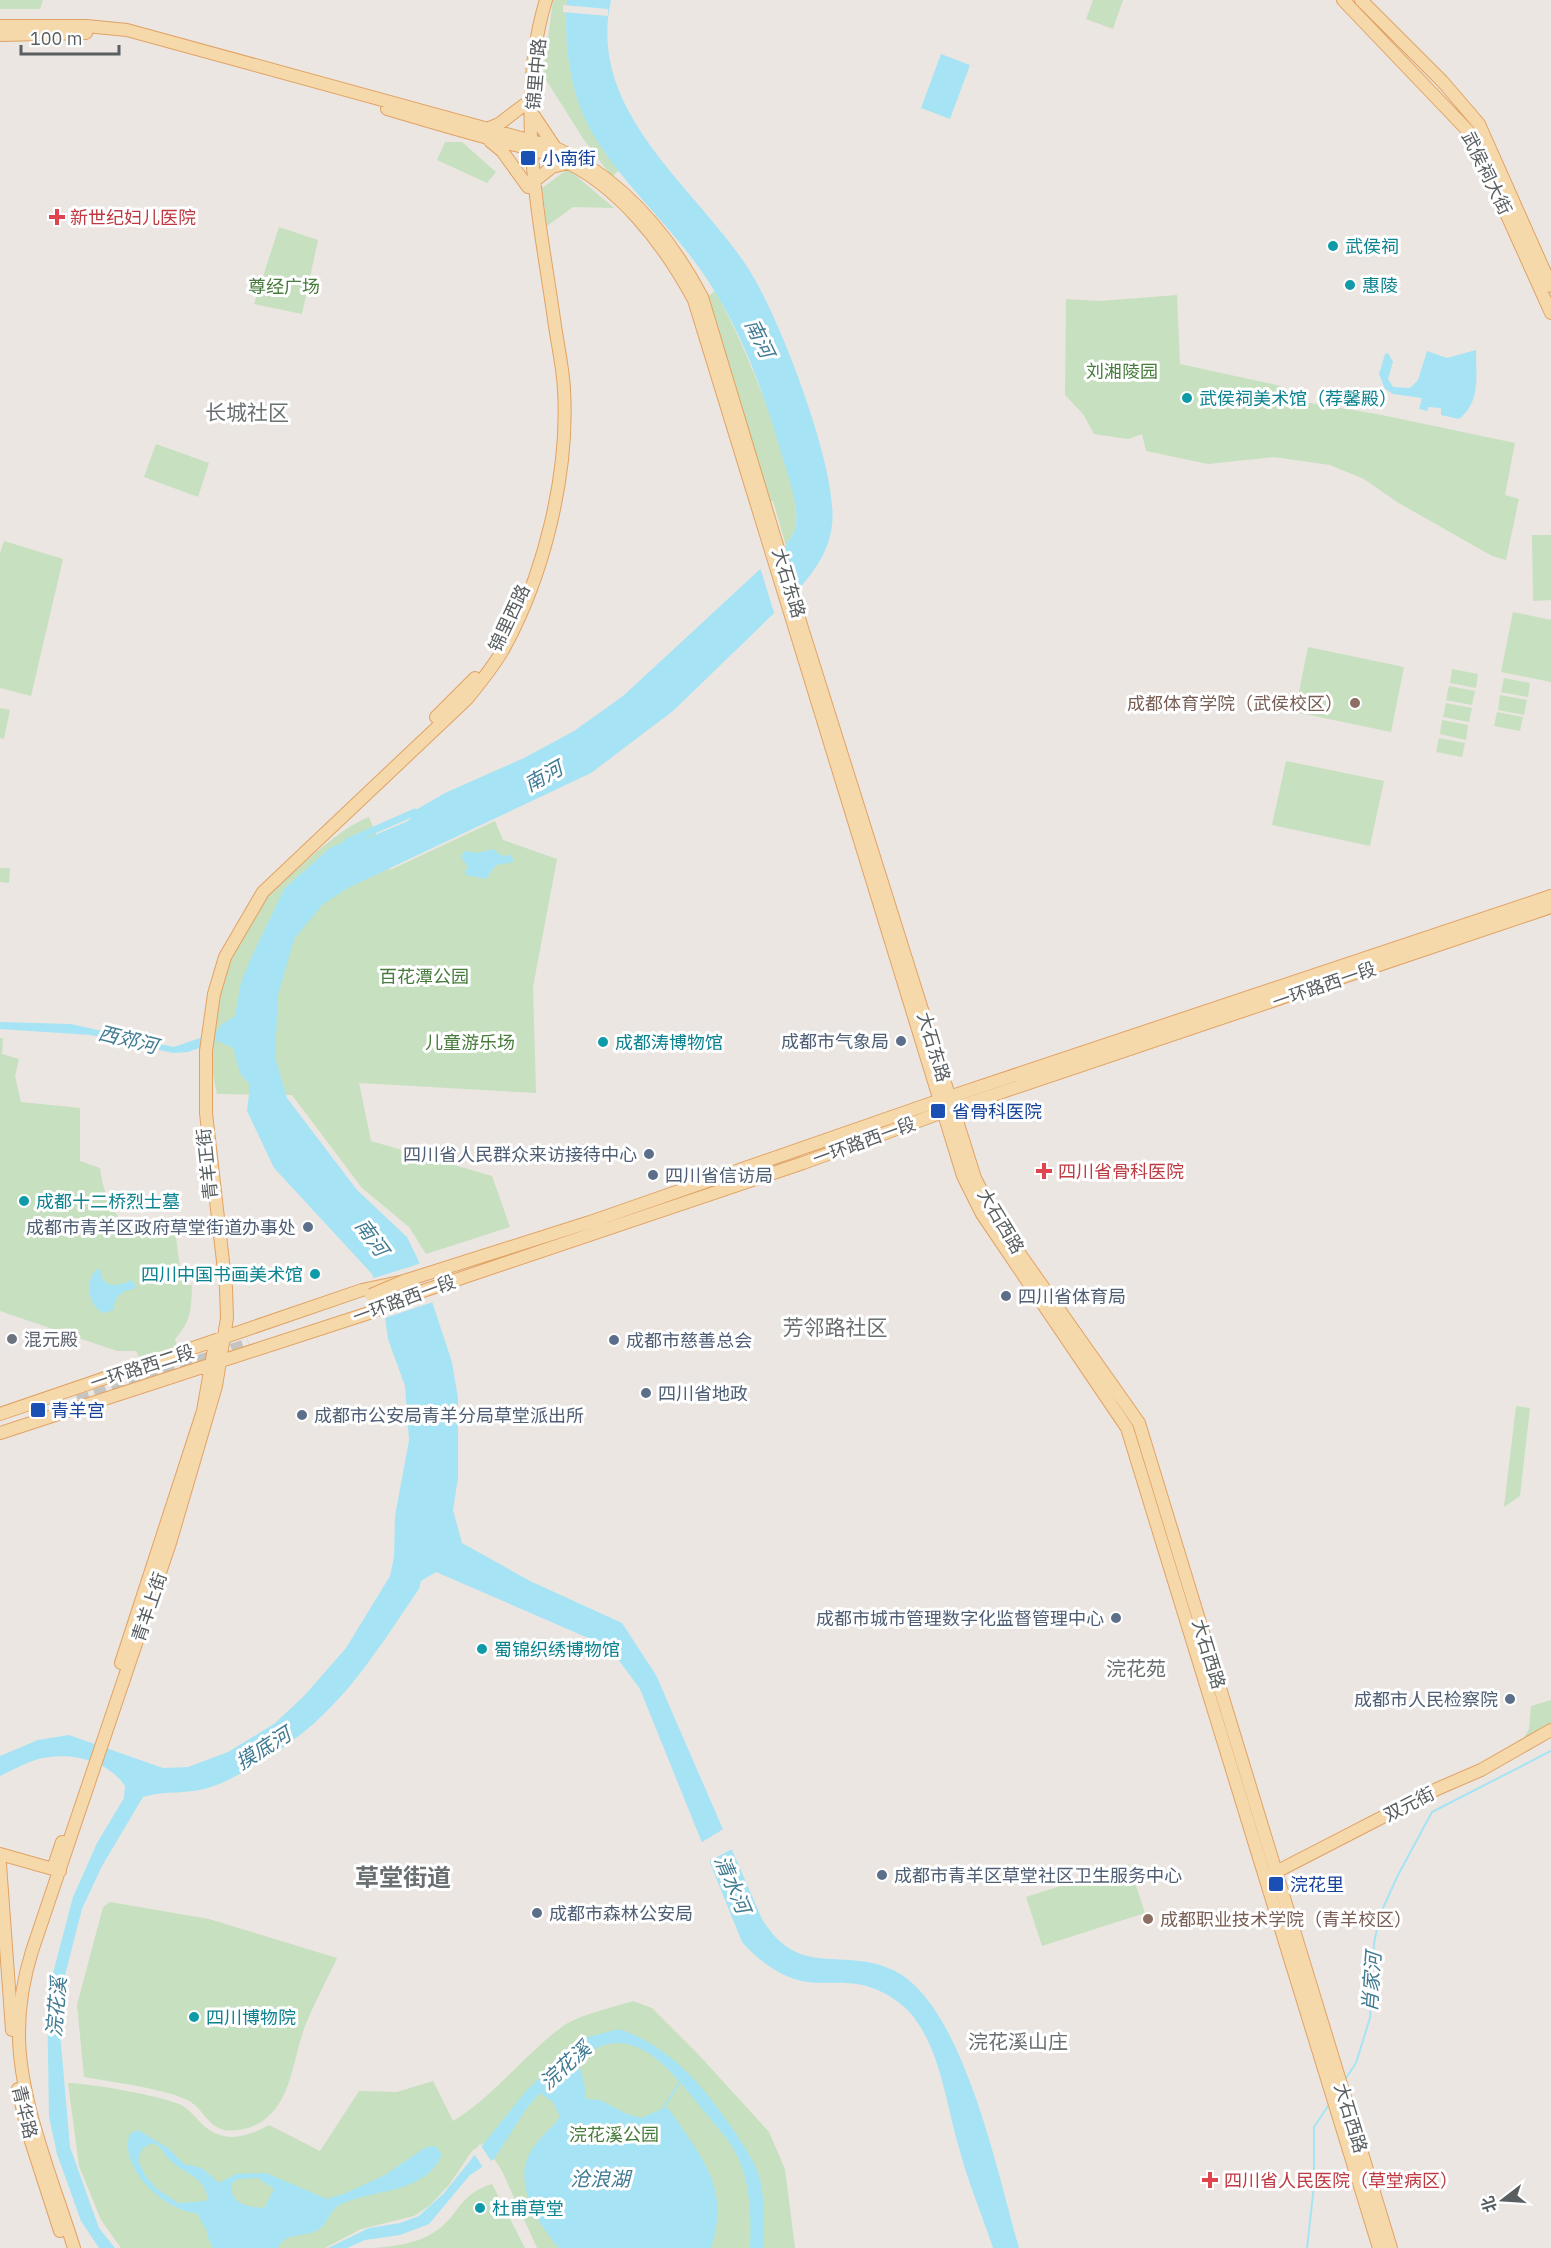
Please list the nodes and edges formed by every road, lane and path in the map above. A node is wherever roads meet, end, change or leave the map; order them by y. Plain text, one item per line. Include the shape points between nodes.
1 (539, 0) edge
2 (546, 0) edge
3 (1343, 0) edge
4 (1361, 0) edge
5 (0, 26) edge
6 (0, 35) edge
7 (528, 109) junction
8 (488, 133) junction
9 (527, 144) junction
10 (554, 147) junction
11 (568, 163) junction
12 (531, 185) junction
13 (1551, 286) edge
14 (1551, 313) edge
15 (774, 549) junction
16 (1551, 896) edge
17 (1551, 907) edge
18 (213, 985) joint
19 (946, 1104) junction
20 (373, 1299) junction
21 (248, 1340) tunnel mouth
22 (219, 1341) junction
23 (216, 1362) junction
24 (0, 1414) edge
25 (0, 1433) edge
26 (1551, 1730) edge
27 (0, 1854) edge
28 (0, 1864) edge
29 (57, 1870) junction
30 (1272, 1874) junction
31 (32, 1951) junction
32 (7, 1954) junction
33 (65, 2248) edge
34 (74, 2248) edge
35 (1379, 2248) edge
36 (1391, 2248) edge

1 - 7 main road, 锦里中路 via 528,59
2 - 7 main road, 锦里中路
3 - 14 main road, 武侯祠大街 via 1470,133
4 - 13 main road, 武侯祠大街 via 1479,124
5 - 8 main road via 127,30
6 - 8 main road via 118,35
7 - 8 main road
7 - 9 main road, 锦里中路
7 - 10 main road
8 - 9 main road
8 - 12 main road
9 - 10 main road, 大石东路
9 - 11 main road, 大石东路
9 - 12 main road, 锦里西路
10 - 15 main road, 大石东路 via 602,173 622,190 685,264 702,297
11 - 12 main road via 552,167
11 - 15 main road, 大石东路 via 599,182 635,215 694,300
12 - 18 main road, 锦里西路 via 558,390 558,438 550,502 522,594 508,627 472,681 253,897 218,958
15 - 19 main road, 大石东路 via 802,628
15 - 19 main road, 大石东路 via 788,613
16 - 19 main road, 一环路西一段
17 - 19 main road, 一环路西一段
18 - 22 main road, 青羊正街 via 203,1051 202,1112 220,1287
19 - 20 main road, 一环路西一段, bridge via 404,1281
19 - 20 main road, 一环路西一段, bridge via 812,1161 408,1296
19 - 30 main road, 大石西路 via 968,1189 1127,1428
20 - 21 main road
20 - 22 main road, 一环路西一段
20 - 23 main road, 一环路西一段
22 - 23 main road, 青羊上街
22 - 24 main road, 一环路西二段
23 - 25 main road, 一环路西二段
23 - 29 main road, 青羊上街
26 - 30 main road, 双元街 via 1481,1770
27 - 29 main road
28 - 32 main road, 青华路
29 - 31 main road, 青华路
30 - 35 main road, 大石西路 via 1329,2085
30 - 36 main road, 大石西路
31 - 32 main road via 20,1957
31 - 34 main road, 青华路 via 19,2034 25,2082
32 - 33 main road, 青华路 via 17,2083 27,2129

